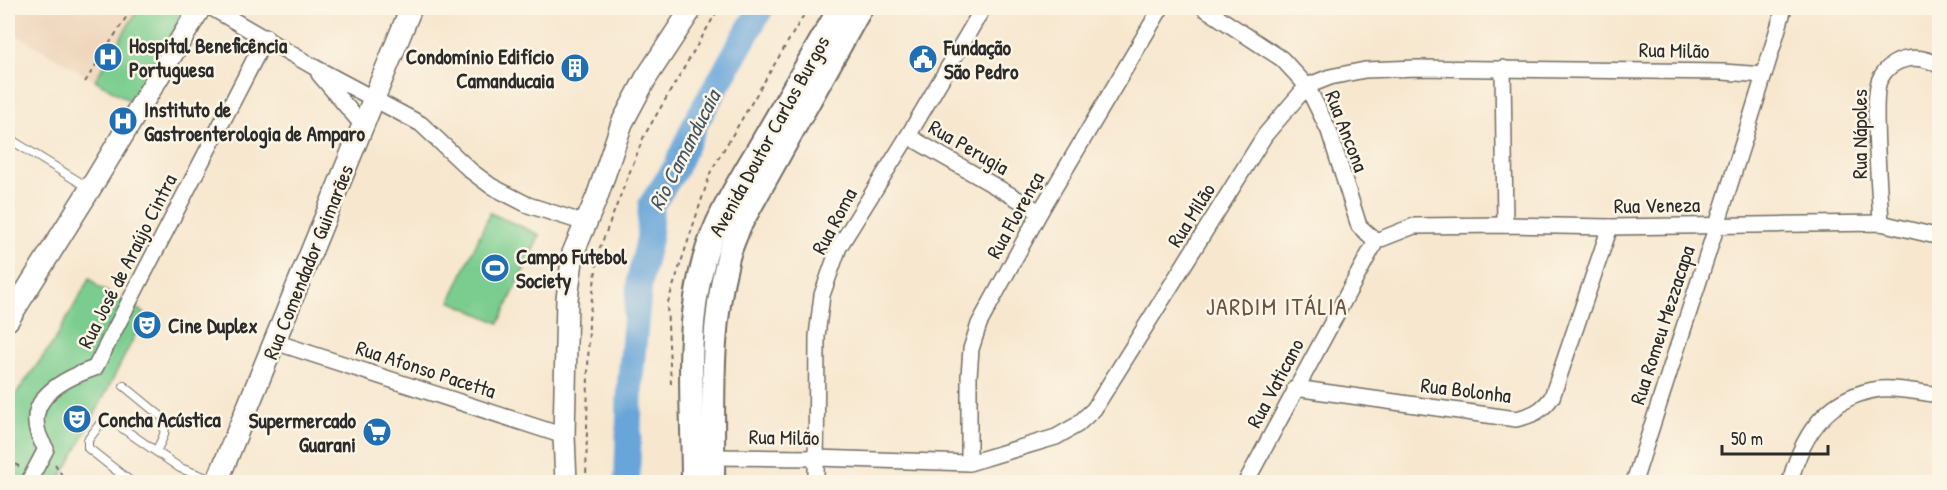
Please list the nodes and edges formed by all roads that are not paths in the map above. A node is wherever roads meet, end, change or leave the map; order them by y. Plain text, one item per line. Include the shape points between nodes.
1 (200, 8) edge
2 (212, 8) edge
3 (411, 8) edge
4 (692, 8) edge
5 (840, 8) edge
6 (861, 8) edge
7 (982, 8) edge
8 (1161, 8) edge
9 (1204, 8) edge
10 (1784, 8) edge
11 (266, 37) junction
12 (1940, 66) edge
13 (314, 67) junction
14 (1503, 68) junction
15 (1764, 75) junction
16 (1307, 86) junction
17 (375, 99) junction
18 (364, 127) junction
19 (908, 136) junction
20 (8, 138) edge
21 (90, 189) junction
22 (1040, 212) junction
23 (1881, 222) junction
24 (585, 223) junction
25 (1505, 225) junction
26 (1716, 225) junction
27 (1610, 227) junction
28 (1940, 237) edge
29 (1376, 241) junction
30 (9, 314) edge
31 (275, 342) junction
32 (124, 386) dead end
33 (1295, 388) junction
34 (1940, 395) edge
35 (564, 436) junction
36 (156, 451) junction
37 (703, 457) junction
38 (816, 458) junction
39 (969, 463) junction
40 (23, 478) edge
41 (218, 482) edge
42 (700, 482) edge
43 (131, 483) edge
44 (566, 483) edge
45 (816, 483) edge
46 (1246, 483) edge
47 (1634, 483) edge
48 (1790, 483) edge

1 - 21 street
2 - 11 street
3 - 17 street, Rua Comendador Guimarães
4 - 24 street via 622,123
5 - 37 main road, Avenida Doutor Carlos Burgos via 735,189 704,260 692,346
6 - 37 main road, Avenida Doutor Carlos Burgos via 739,227 727,260 717,317
7 - 19 street, Rua Roma
8 - 22 street, Rua Florença
9 - 16 street, Rua Ancona via 1281,58
10 - 15 street, Rua Romeu Mezzacapa
11 - 13 street
11 - 40 street, Rua José de Araújo Cintra via 95,368 55,386 41,404 35,422 37,436 46,449
12 - 23 street, Rua Nápoles via 1913,57 1893,63 1879,80 1876,106
13 - 17 street
13 - 18 street
14 - 15 street, Rua Milão
14 - 16 street, Rua Milão via 1365,70
14 - 25 street
15 - 26 street, Rua Romeu Mezzacapa
16 - 29 street, Rua Ancona via 1329,131 1359,226
16 - 39 street, Rua Milão via 1265,135 1094,409 1056,437
17 - 18 street, Rua Comendador Guimarães
17 - 24 street via 421,124 490,186 528,205
18 - 31 street, Rua Comendador Guimarães
19 - 22 street, Rua Perugia
19 - 38 street, Rua Roma via 839,247 822,295 817,336
20 - 21 lane
21 - 30 street
22 - 39 street, Rua Florença via 979,324 971,349
23 - 26 street, Rua Veneza
23 - 28 street, Rua Veneza
24 - 35 street via 573,253 567,299
25 - 27 street, Rua Veneza
25 - 29 street, Rua Veneza via 1414,226
26 - 27 street, Rua Veneza
26 - 47 street, Rua Romeu Mezzacapa
27 - 33 street, Rua Bolonha via 1552,397 1532,416 1516,419
29 - 33 street, Rua Vaticano
31 - 35 street, Rua Afonso Pacetta
31 - 41 street, Rua Comendador Guimarães
32 - 36 lane via 163,418 164,436
33 - 46 street, Rua Vaticano
34 - 48 street via 1881,389 1851,396 1826,412 1808,434
35 - 44 street
36 - 41 lane via 180,468
36 - 43 lane via 112,421 103,420 97,427 87,440 88,448
37 - 38 street, Rua Milão
37 - 42 main road, Avenida Doutor Carlos Burgos
38 - 39 street, Rua Milão
38 - 45 street, Rua Roma

